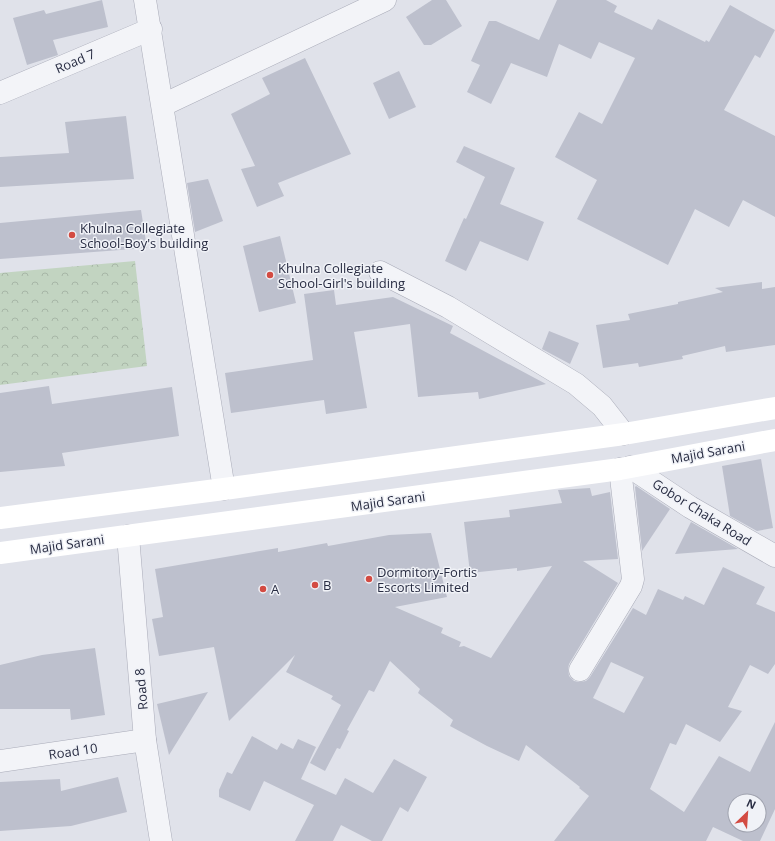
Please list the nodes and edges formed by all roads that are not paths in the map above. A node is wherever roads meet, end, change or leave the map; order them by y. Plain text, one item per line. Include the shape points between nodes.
1 (145, 0) edge
2 (385, 0) edge
3 (150, 29) junction
4 (0, 93) edge
5 (163, 105) junction
6 (380, 272) dead end
7 (775, 408) edge
8 (624, 434) junction
9 (775, 440) edge
10 (625, 468) junction
11 (224, 489) junction
12 (0, 518) edge
13 (128, 536) junction
14 (0, 553) edge
15 (775, 556) edge
16 (580, 670) dead end
17 (145, 740) junction
18 (0, 761) edge
19 (161, 841) edge

1 - 3 street
2 - 5 street
3 - 4 street, Road 7
3 - 5 street
5 - 11 street
6 - 8 street via 448,307 576,384 602,406
7 - 8 main road
8 - 11 main road
9 - 10 main road, Majid Sarani
10 - 13 main road, Majid Sarani
10 - 15 street, Gobor Chaka Road
10 - 16 street via 633,579
11 - 12 main road
13 - 14 main road, Majid Sarani
13 - 17 street, Road 8
17 - 18 street, Road 10
17 - 19 street, Road 8

